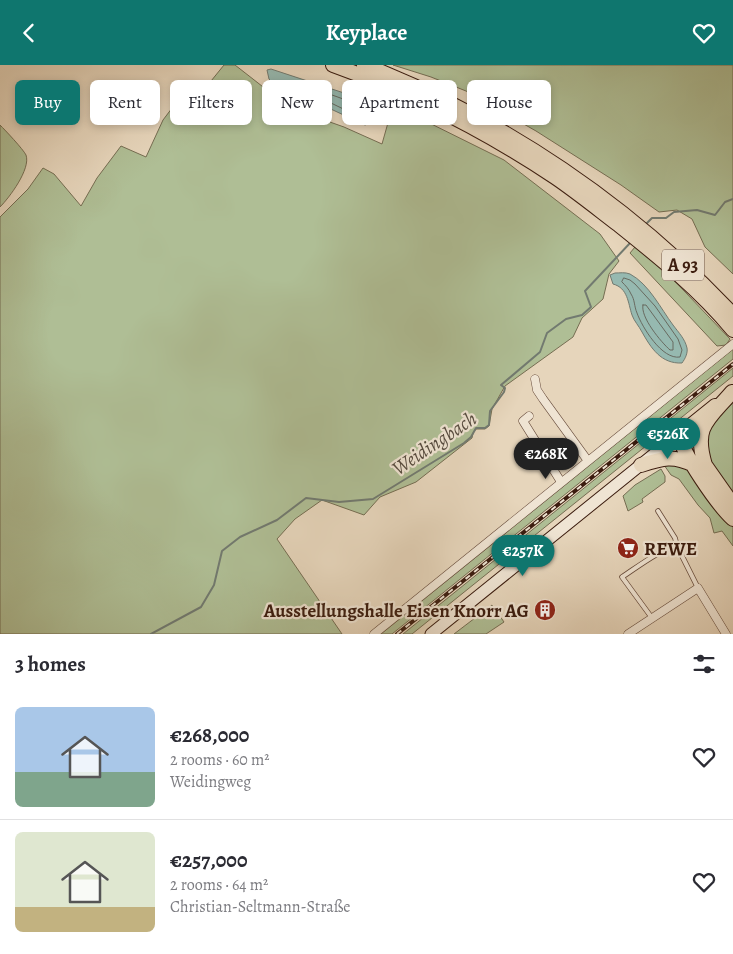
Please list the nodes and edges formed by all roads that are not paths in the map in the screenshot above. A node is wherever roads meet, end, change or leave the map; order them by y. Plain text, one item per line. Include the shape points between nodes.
1 (332, 65) edge
2 (364, 65) edge
3 (621, 220) junction
4 (732, 323) edge
5 (733, 344) edge
6 (535, 379) dead end
7 (732, 391) edge
8 (528, 416) dead end
9 (679, 434) junction
10 (588, 461) junction
11 (641, 465) junction
12 (699, 465) junction
13 (561, 482) junction
14 (733, 505) edge
15 (658, 511) dead end
16 (733, 519) edge
17 (677, 546) junction
18 (698, 589) junction
19 (652, 618) junction
20 (374, 634) edge
21 (431, 634) edge
22 (628, 634) edge
23 (726, 634) edge

1 - 3 highway, A 93 via 390,86 483,133
2 - 3 highway, A 93 via 416,87 502,132 578,180
3 - 4 highway, A 93 via 649,242
5 - 10 street
6 - 10 street via 537,390
7 - 9 main road
7 - 12 highway via 701,431
8 - 13 street via 523,421
9 - 11 main road
9 - 12 highway via 680,442
10 - 13 street
11 - 12 highway via 670,458
11 - 21 main road
12 - 14 highway
12 - 16 highway via 724,511
13 - 20 street
15 - 17 lane
17 - 18 lane
17 - 19 lane via 670,547 622,577
18 - 19 street
18 - 23 street
19 - 22 street

